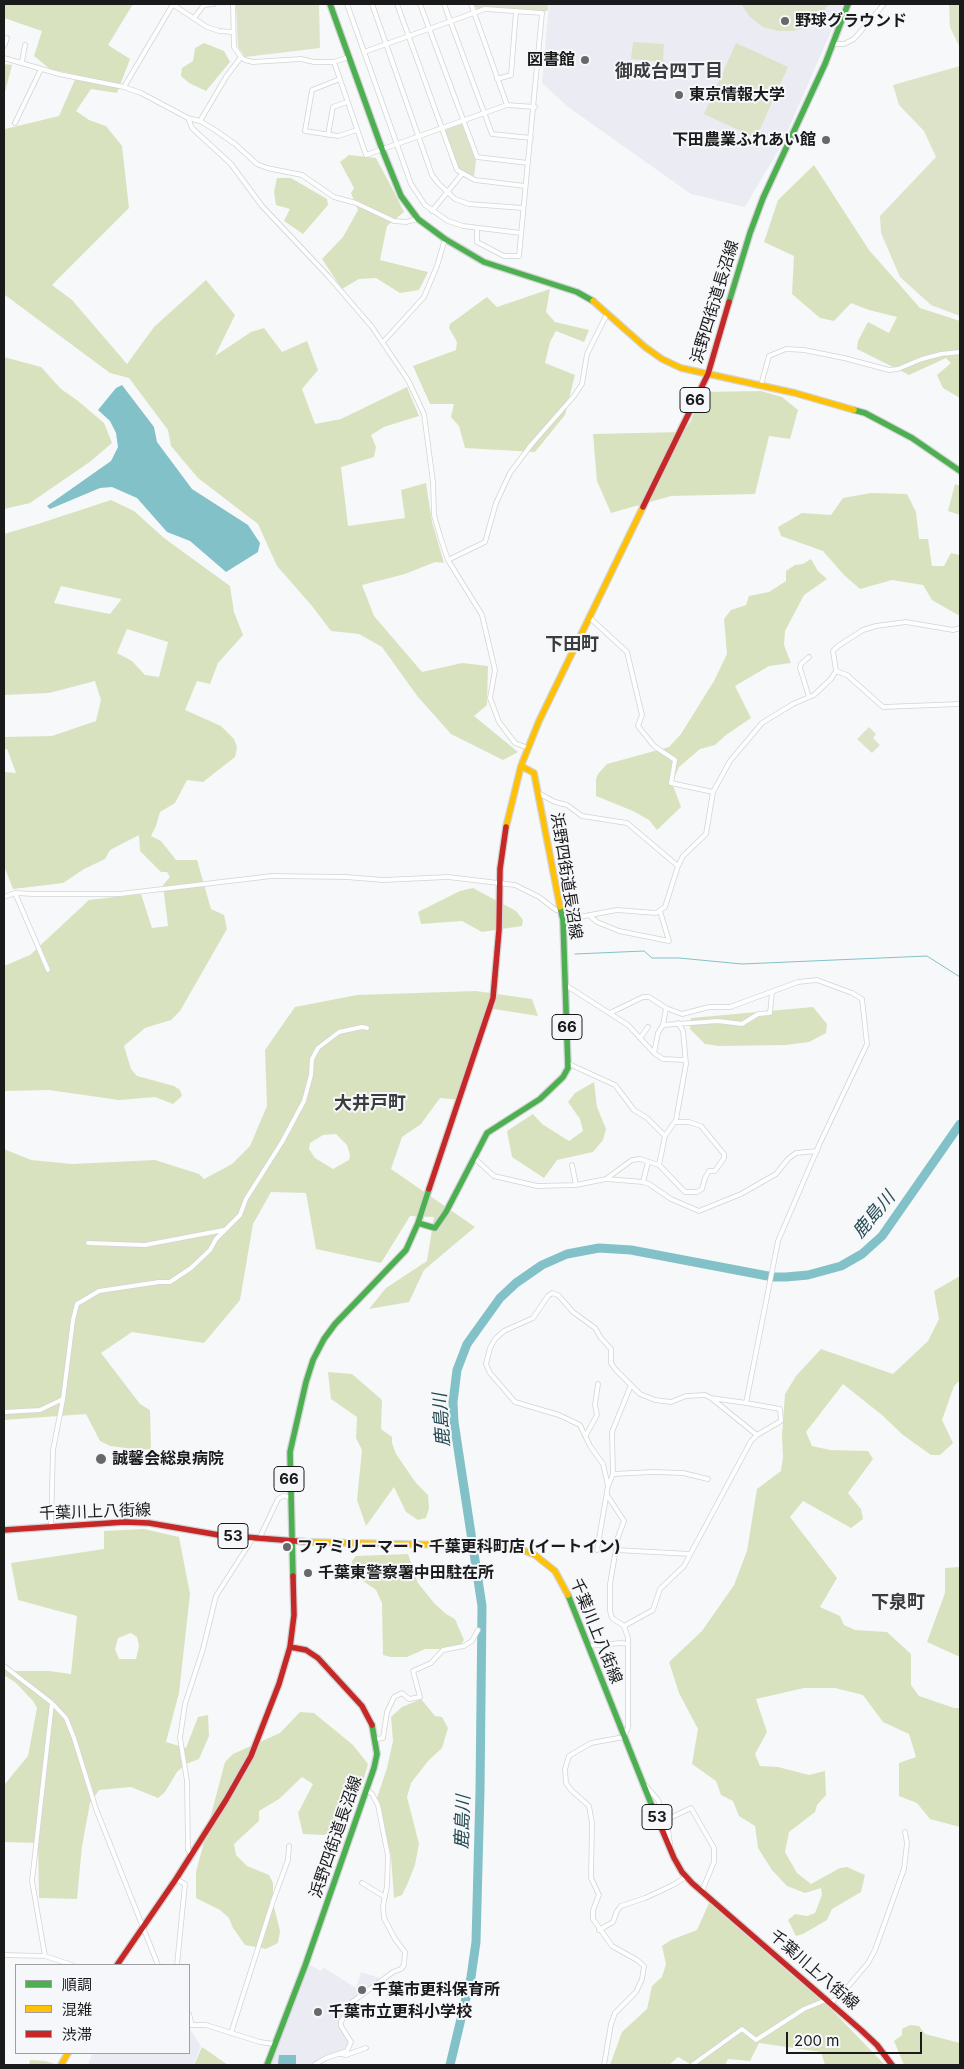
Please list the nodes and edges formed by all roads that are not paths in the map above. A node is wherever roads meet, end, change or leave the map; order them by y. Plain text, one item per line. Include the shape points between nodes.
1 (172, 4) edge
2 (214, 4) edge
3 (232, 4) edge
4 (330, 4) edge
5 (346, 4) edge
6 (372, 4) edge
7 (397, 4) edge
8 (420, 4) edge
9 (444, 4) edge
10 (471, 4) edge
11 (848, 4) edge
12 (884, 4) edge
13 (516, 11) junction
14 (474, 12) junction
15 (194, 18) junction
16 (450, 21) junction
17 (429, 28) junction
18 (232, 32) junction
19 (408, 36) junction
20 (6, 38) dead end
21 (386, 44) junction
22 (833, 44) junction
23 (25, 45) dead end
24 (4, 46) edge
25 (364, 52) junction
26 (241, 57) junction
27 (349, 57) junction
28 (4, 58) edge
29 (22, 62) junction
30 (334, 62) junction
31 (40, 69) junction
32 (340, 79) junction
33 (498, 79) junction
34 (124, 87) junction
35 (347, 102) junction
36 (506, 104) junction
37 (535, 107) junction
38 (483, 113) junction
39 (188, 118) junction
40 (463, 120) junction
41 (200, 121) junction
42 (14, 123) dead end
43 (440, 128) junction
44 (357, 130) junction
45 (328, 135) junction
46 (418, 136) junction
47 (531, 138) junction
48 (397, 144) junction
49 (382, 149) junction
50 (528, 163) junction
51 (462, 174) junction
52 (525, 186) junction
53 (447, 193) junction
54 (523, 208) junction
55 (432, 211) junction
56 (418, 219) junction
57 (477, 228) junction
58 (521, 233) junction
59 (446, 239) junction
60 (608, 314) junction
61 (384, 341) junction
62 (960, 352) edge
63 (708, 374) junction
64 (761, 385) junction
65 (960, 472) edge
66 (448, 560) junction
67 (590, 618) junction
68 (960, 628) edge
69 (809, 657) dead end
70 (836, 671) junction
71 (809, 697) junction
72 (960, 704) edge
73 (528, 748) junction
74 (521, 766) junction
75 (713, 792) junction
76 (538, 793) junction
77 (678, 866) junction
78 (500, 882) junction
79 (15, 893) junction
80 (4, 897) edge
81 (561, 911) junction
82 (660, 911) junction
83 (589, 915) junction
84 (563, 920) junction
85 (48, 970) dead end
86 (567, 986) junction
87 (772, 992) junction
88 (666, 1008) junction
89 (610, 1013) junction
90 (678, 1023) junction
91 (663, 1025) junction
92 (367, 1028) dead end
93 (648, 1028) dead end
94 (640, 1038) junction
95 (654, 1054) junction
96 (685, 1060) junction
97 (569, 1064) junction
98 (675, 1122) junction
99 (665, 1136) junction
100 (817, 1151) junction
101 (473, 1157) junction
102 (648, 1162) junction
103 (572, 1165) dead end
104 (659, 1165) junction
105 (606, 1179) junction
106 (643, 1182) junction
107 (576, 1185) junction
108 (418, 1223) junction
109 (224, 1230) junction
110 (88, 1243) dead end
111 (598, 1384) dead end
112 (631, 1385) junction
113 (63, 1398) junction
114 (711, 1398) junction
115 (746, 1403) junction
116 (4, 1412) edge
117 (586, 1435) junction
118 (757, 1435) junction
119 (613, 1474) junction
120 (708, 1479) dead end
121 (608, 1486) junction
122 (607, 1494) junction
123 (290, 1497) junction
124 (51, 1527) junction
125 (4, 1530) edge
126 (256, 1539) junction
127 (291, 1542) junction
128 (597, 1550) dead end
129 (616, 1550) junction
130 (690, 1554) junction
131 (624, 1626) junction
132 (478, 1630) dead end
133 (628, 1644) junction
134 (588, 1646) junction
135 (290, 1647) junction
136 (4, 1666) edge
137 (52, 1703) junction
138 (624, 1737) junction
139 (376, 1739) junction
140 (642, 1781) junction
141 (367, 1790) junction
142 (666, 1820) junction
143 (905, 1832) dead end
144 (289, 1846) dead end
145 (672, 1852) junction
146 (192, 1855) junction
147 (686, 1877) junction
148 (176, 1879) junction
149 (362, 1884) dead end
150 (702, 1891) junction
151 (385, 1896) junction
152 (142, 1927) junction
153 (599, 1930) junction
154 (4, 1954) edge
155 (45, 1956) junction
156 (69, 1964) edge
157 (117, 1964) edge
158 (158, 1964) edge
159 (177, 1964) edge
160 (828, 2002) junction
161 (190, 2025) edge
162 (231, 2032) junction
163 (274, 2044) junction
164 (366, 2048) dead end
165 (67, 2054) edge
166 (340, 2054) junction
167 (61, 2065) edge
168 (267, 2065) edge
169 (314, 2065) edge
170 (604, 2065) edge
171 (692, 2065) edge
172 (892, 2065) edge

1 - 15 street
1 - 34 street
2 - 15 street via 201,7
3 - 18 street
4 - 27 main road
5 - 25 street
6 - 21 street
7 - 19 street
8 - 17 street
9 - 16 street
10 - 14 street
11 - 22 main road, 浜野四街道長沼線 / 66
12 - 22 street via 854,39 844,44
13 - 14 street
13 - 33 street via 511,75
13 - 37 street via 542,13
14 - 16 street
14 - 33 street
15 - 18 street via 213,30
16 - 17 street
16 - 38 street
17 - 19 street
17 - 40 street
18 - 26 street via 234,47
19 - 21 street
19 - 43 street
20 - 24 street
21 - 25 street
21 - 46 street
22 - 63 main road, 浜野四街道長沼線 / 66 via 763,198
23 - 29 street
25 - 48 street
26 - 30 street via 253,62 300,59
26 - 41 street
27 - 30 street
27 - 49 main road
28 - 29 street
29 - 31 street
30 - 32 street
31 - 34 street
31 - 42 street
32 - 35 street
32 - 45 street via 312,90 305,131
33 - 36 street
34 - 39 street
35 - 44 street
35 - 45 street via 333,107
36 - 37 street
36 - 38 street
37 - 47 street
38 - 40 street
38 - 47 street via 492,134
39 - 41 street
39 - 61 street via 192,128 231,164 262,206
40 - 43 street
40 - 50 street via 476,157
41 - 56 street via 225,136 257,164 302,175 334,197 394,220
43 - 46 street
43 - 51 street via 454,165
44 - 45 street via 338,136
44 - 49 street via 366,155
46 - 48 street
46 - 53 street via 432,175
47 - 50 street
48 - 49 street
48 - 55 street via 417,194
49 - 56 main road via 401,196
50 - 52 street
51 - 52 street via 475,180
51 - 53 street
52 - 54 street
53 - 54 street via 469,204
53 - 55 street
54 - 58 street
55 - 57 street via 448,221
56 - 59 main road
57 - 58 street
57 - 58 street via 477,242 504,256 519,256
59 - 60 main road via 484,262 590,298
59 - 61 street via 424,297
60 - 63 main road via 662,359 681,368
60 - 66 street via 587,354 582,384 510,472 496,503 485,542
61 - 66 street via 424,414 434,516
62 - 64 street via 922,359 889,370 836,356 786,349 769,356
63 - 64 main road
63 - 67 main road, 浜野四街道長沼線 / 66
64 - 65 main road via 865,413 912,438
66 - 73 street via 482,614 495,670 490,698 499,722 515,743
67 - 73 main road, 浜野四街道長沼線 / 66
67 - 75 street via 627,652 642,715 638,726 654,746 675,760 671,783
68 - 70 street via 953,630 906,622 863,630 834,649
69 - 71 street via 800,668
70 - 71 street via 820,691
70 - 72 street via 847,675 883,707
71 - 75 street via 782,710 755,730 730,761
73 - 74 main road, 浜野四街道長沼線 / 66
74 - 76 main road, 浜野四街道長沼線 / 66 via 534,772
74 - 78 main road, 浜野四街道長沼線 / 66 via 507,820
75 - 77 street via 706,834 683,856
76 - 77 street via 567,805 582,816 627,823
76 - 81 main road, 浜野四街道長沼線 / 66
77 - 82 street via 665,907
78 - 79 street via 453,877 383,880 289,875 120,894
78 - 81 street via 523,888
78 - 108 main road, 浜野四街道長沼線 / 66 via 493,998
79 - 80 street
79 - 85 street
81 - 84 main road, 浜野四街道長沼線 / 66
82 - 83 street via 652,914 616,910
82 - 83 street via 669,941 619,931 596,922
83 - 84 street
84 - 86 main road, 浜野四街道長沼線 / 66
86 - 89 street
86 - 97 main road, 浜野四街道長沼線 / 66
87 - 88 street via 730,1007 682,1014
87 - 90 street via 770,1013 758,1014 742,1024 718,1021
87 - 100 street via 798,982 817,980 862,999 867,1044
88 - 89 street via 649,997 643,997
88 - 91 street
89 - 94 street
90 - 91 street
90 - 96 street via 683,1031
91 - 95 street
92 - 109 street via 338,1032 318,1048 312,1059 304,1101 291,1128 246,1199 240,1215
93 - 94 street
94 - 95 street
95 - 96 street via 663,1059
96 - 98 street
97 - 99 street via 615,1085 634,1110
97 - 101 main road via 563,1077 540,1099 487,1133
98 - 99 street
98 - 104 street via 701,1126 724,1158 715,1171 709,1171 702,1189 697,1192 685,1192
99 - 104 street
100 - 106 street via 796,1153 776,1174 741,1194 699,1211
100 - 115 street via 778,1241
101 - 107 street via 494,1176 515,1182 536,1186
101 - 108 main road via 435,1228
102 - 104 street
102 - 105 street via 632,1160
102 - 106 street
103 - 107 street
105 - 106 street
105 - 107 street
108 - 123 main road, 浜野四街道長沼線 / 66 via 406,1250 343,1314 318,1348 306,1382 290,1452
109 - 110 street via 145,1245
109 - 113 street via 210,1250 174,1280 99,1291 77,1304
111 - 117 street via 597,1415
112 - 114 street via 640,1394 655,1400 672,1402 699,1395
112 - 117 street via 611,1364 610,1346 591,1324 573,1312 555,1293 548,1296 532,1318 504,1331 495,1339 486,1360 487,1369 515,1402 559,1415 580,1425
112 - 119 street via 612,1432
113 - 116 street via 40,1410
113 - 124 street via 53,1450
114 - 115 street
114 - 118 street
115 - 118 street via 780,1409 782,1421
117 - 121 street via 603,1464
118 - 130 street
119 - 120 street via 683,1473
119 - 121 street
121 - 122 street
122 - 128 street
122 - 129 street via 624,1521
123 - 126 street via 278,1499
123 - 127 main road, 浜野四街道長沼線 / 66
124 - 125 main road, 千葉川上八街線 / 53
124 - 126 main road, 千葉川上八街線 / 53 via 149,1523
126 - 127 main road, 千葉川上八街線 / 53
126 - 146 street via 216,1596 203,1649 184,1704 180,1738 187,1782 188,1850
127 - 134 main road, 千葉川上八街線 / 53 via 499,1546 525,1550 550,1566 560,1577
127 - 135 main road, 浜野四街道長沼線 / 66 via 294,1615
129 - 130 street
129 - 131 street via 610,1584 610,1611 612,1618
130 - 131 street via 682,1569 662,1586 653,1610
131 - 133 street
132 - 139 street via 472,1641 443,1650 431,1663 413,1671 420,1697 410,1698 402,1693 394,1697 387,1712 383,1738
133 - 134 street
133 - 138 street via 628,1728
134 - 138 main road, 千葉川上八街線 / 53
135 - 139 main road, 浜野四街道長沼線 via 306,1650 318,1658 365,1711
135 - 146 main road, 浜野四街道長沼線 / 66 via 251,1756
136 - 137 street
137 - 152 street via 66,1718 72,1731 96,1809
137 - 155 street via 32,1881
138 - 140 main road, 千葉川上八街線 / 53
138 - 153 street via 591,1743 569,1756 565,1769 566,1783 589,1806 592,1823 591,1878 599,1895 592,1914
139 - 141 main road, 浜野四街道長沼線 via 376,1761
140 - 142 street via 658,1800
140 - 145 main road, 千葉川上八街線 / 53
141 - 151 street via 375,1799 382,1821 389,1864
141 - 163 main road, 浜野四街道長沼線
142 - 145 street
142 - 150 street via 691,1808 714,1848 714,1862
143 - 160 street via 908,1843 904,1869 875,1950 846,1989
144 - 162 street via 288,1860
145 - 147 main road, 千葉川上八街線 / 53
146 - 148 main road, 浜野四街道長沼線 / 66
147 - 150 main road, 千葉川上八街線 / 53
147 - 153 street via 621,1906 613,1922
148 - 152 main road, 浜野四街道長沼線 / 66
148 - 159 street via 185,1884
149 - 151 street
150 - 160 main road, 千葉川上八街線 / 53
151 - 166 street via 384,1918 405,1952 404,1965 352,2002 341,2022 351,2045
152 - 157 main road, 浜野四街道長沼線 / 66
152 - 158 street
153 - 170 street via 612,1946 644,1966 636,1992 615,2013
154 - 155 street
155 - 156 street
160 - 171 street via 804,2009 756,2040 742,2029
160 - 172 main road, 千葉川上八街線 / 53 via 869,2037
161 - 162 street via 206,2025
162 - 163 street
163 - 168 main road, 浜野四街道長沼線
164 - 166 street
165 - 167 main road
166 - 169 street

